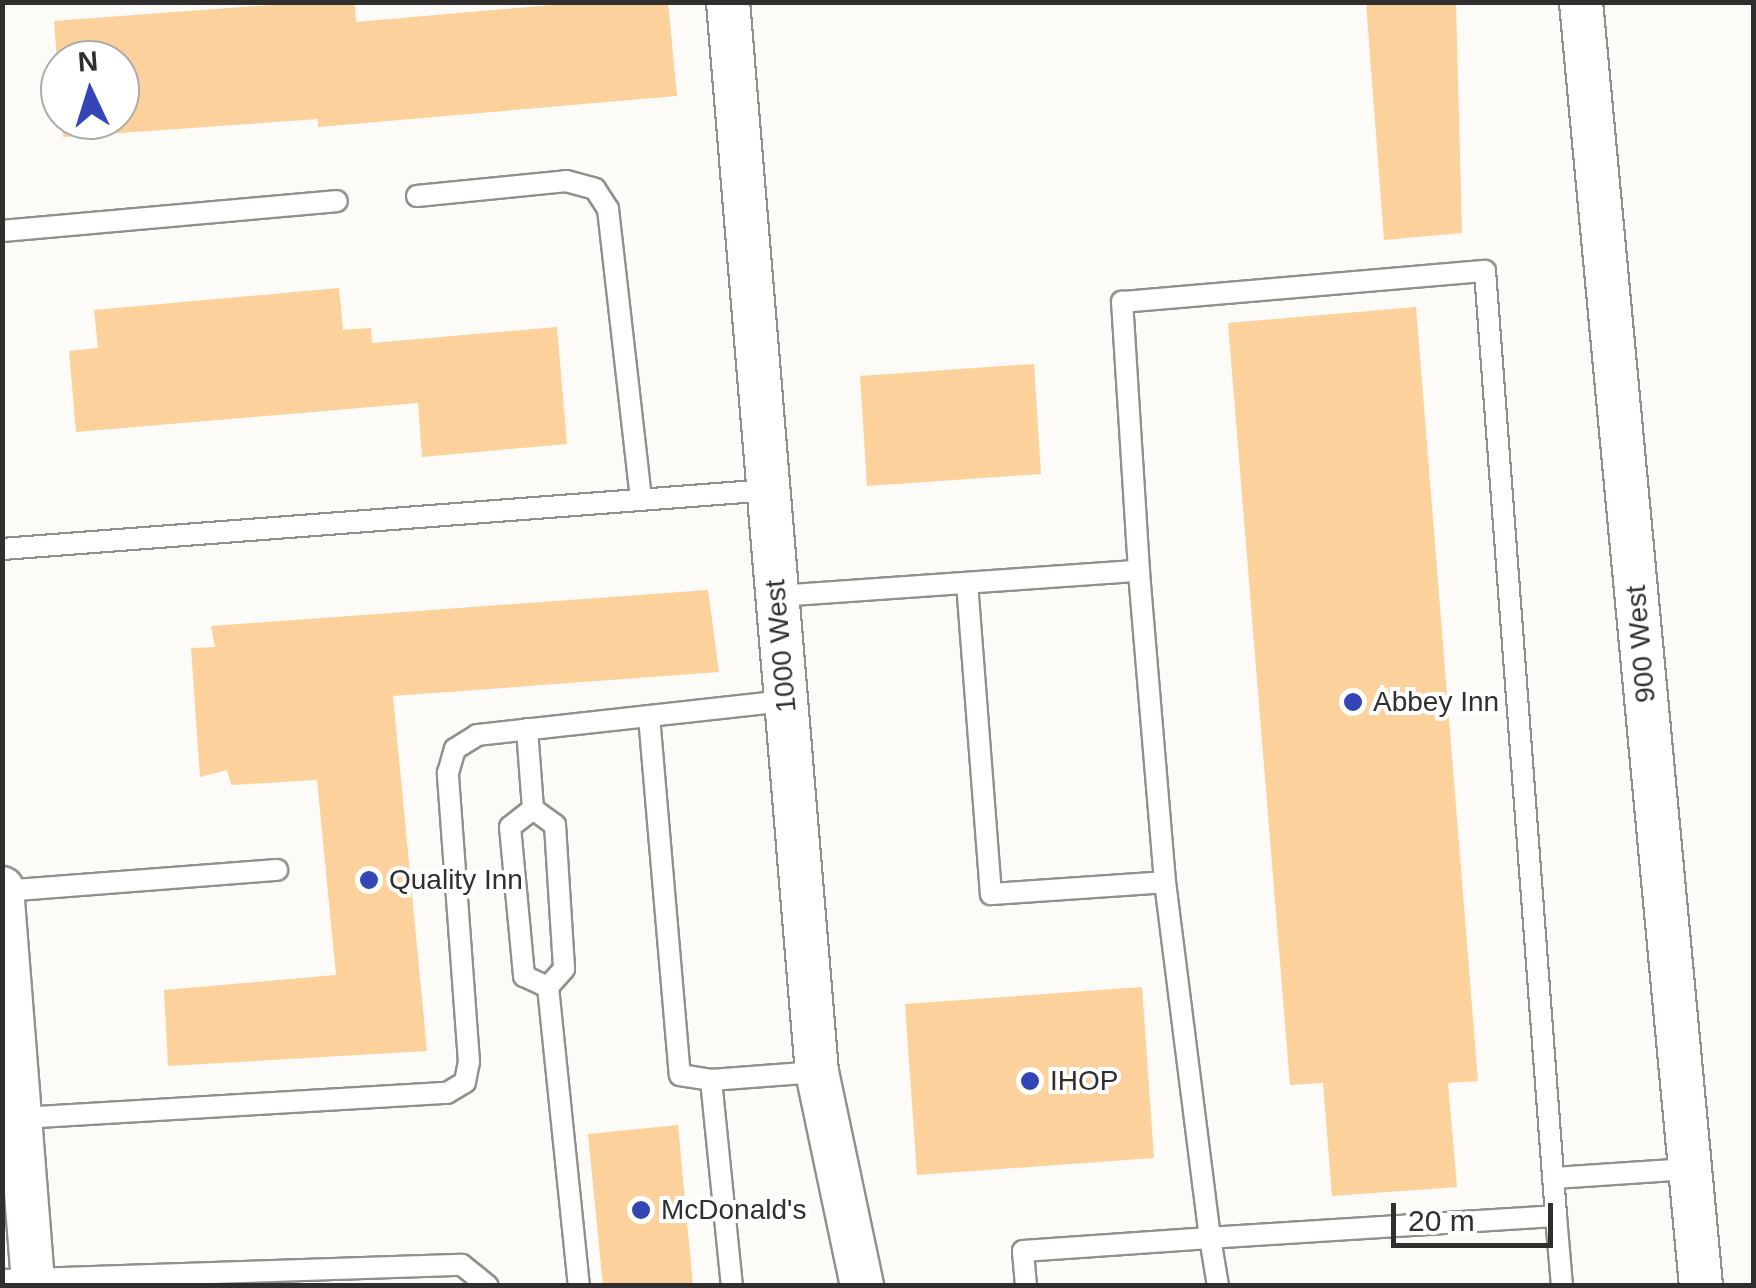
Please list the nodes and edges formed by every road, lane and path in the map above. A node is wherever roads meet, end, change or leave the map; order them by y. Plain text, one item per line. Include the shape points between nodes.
1 (728, 2) edge
2 (1581, 2) edge
3 (418, 196) dead end
4 (337, 202) dead end
5 (2, 232) edge
6 (768, 490) junction
7 (642, 499) junction
8 (2, 550) edge
9 (1138, 571) junction
10 (967, 583) junction
11 (777, 596) junction
12 (786, 702) junction
13 (650, 716) junction
14 (526, 728) junction
15 (533, 809) junction
16 (278, 870) dead end
17 (1166, 882) junction
18 (3, 890) edge
19 (548, 987) junction
20 (7, 999) edge
21 (817, 1072) junction
22 (711, 1080) junction
23 (21, 1118) junction
24 (1690, 1168) junction
25 (1553, 1178) junction
26 (1556, 1216) junction
27 (1210, 1238) junction
28 (23, 1281) edge
29 (160, 1282) edge
30 (488, 1286) edge
31 (579, 1286) edge
32 (732, 1286) edge
33 (862, 1286) edge
34 (1026, 1286) edge
35 (1218, 1286) edge
36 (1562, 1286) edge
37 (1701, 1286) edge

1 - 6 street, 1000 West
2 - 24 street, 900 West
3 - 7 lane via 566,181 595,189 608,209
4 - 5 lane
6 - 7 lane
6 - 11 street, 1000 West
7 - 8 lane
9 - 10 lane
9 - 17 lane
9 - 25 lane via 1122,302 1484,272
10 - 11 lane
10 - 17 lane via 992,894
11 - 12 street, 1000 West
12 - 13 lane
12 - 21 street, 1000 West
13 - 14 lane
13 - 22 lane via 674,1061 680,1074
14 - 15 lane
14 - 23 lane via 477,735 455,749 448,773 465,1082 447,1094
15 - 19 lane via 555,825 564,968
15 - 19 lane via 510,826 524,976
16 - 18 lane
17 - 27 lane
18 - 20 street
19 - 31 lane
20 - 23 street
21 - 22 lane
21 - 33 street, 1000 West
22 - 32 lane
23 - 28 street
24 - 25 lane
24 - 37 street, 900 West
25 - 26 lane
26 - 27 lane
26 - 36 lane
27 - 34 lane via 1023,1250
27 - 35 lane
28 - 29 lane
29 - 30 lane via 462,1265

